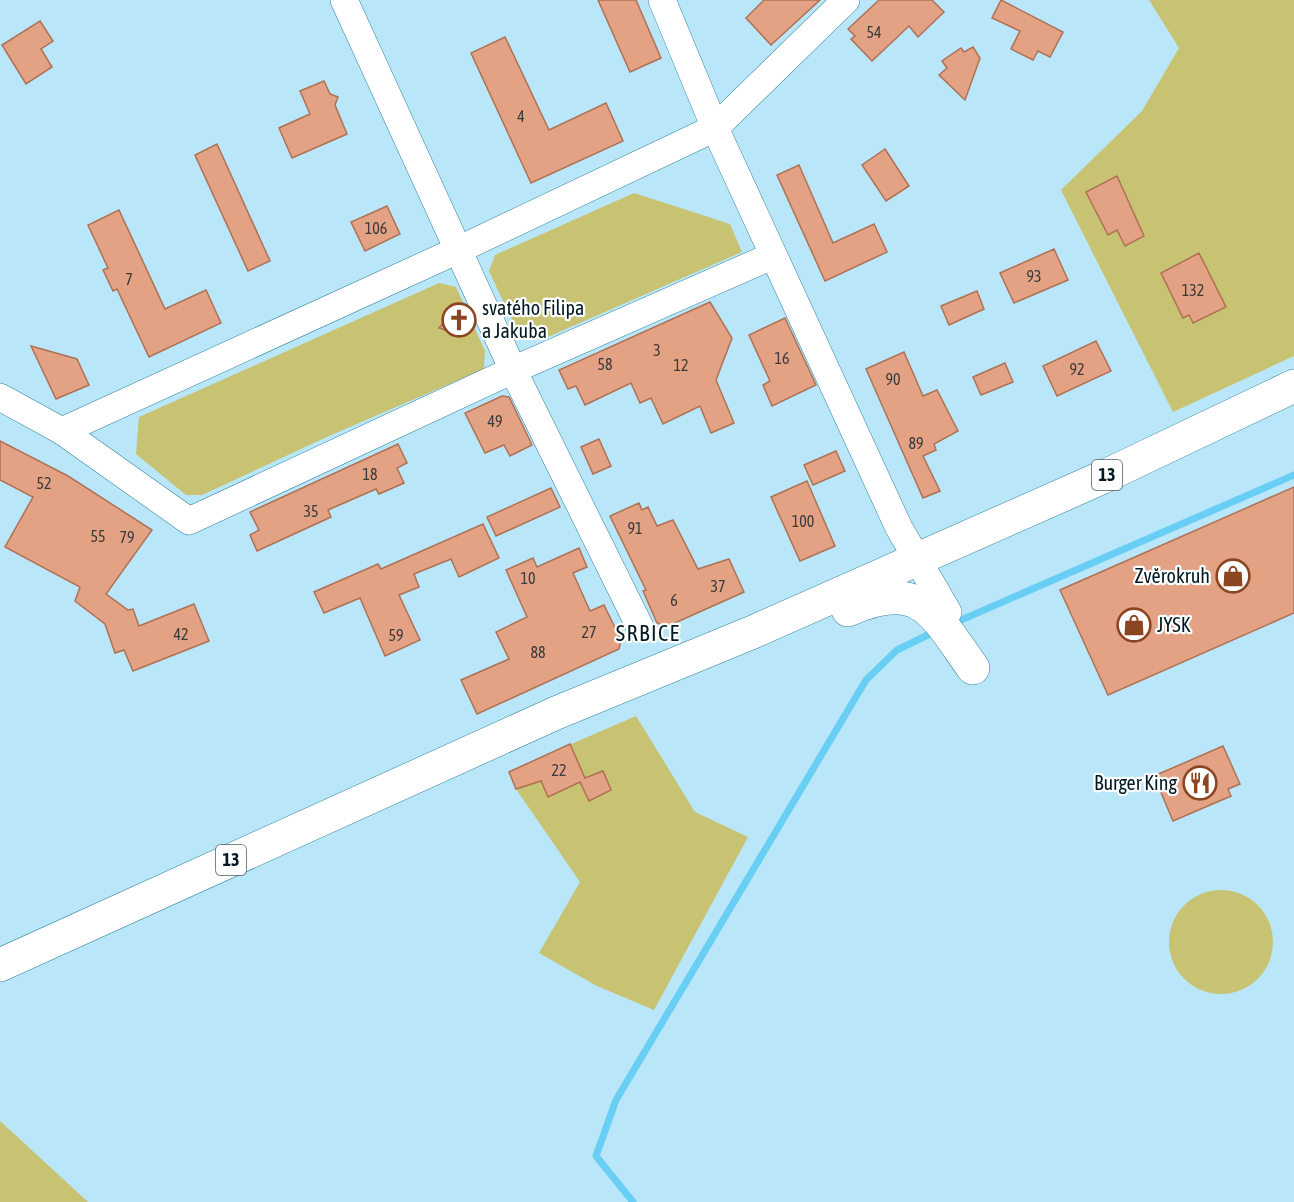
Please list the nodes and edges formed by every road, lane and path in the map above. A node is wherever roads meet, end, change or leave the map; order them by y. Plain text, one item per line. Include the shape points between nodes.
1 (344, 0) edge
2 (662, 0) edge
3 (846, 0) edge
4 (715, 128) junction
5 (458, 250) junction
6 (772, 256) junction
7 (513, 370) junction
8 (1294, 386) edge
9 (0, 397) edge
10 (62, 431) junction
11 (918, 559) junction
12 (948, 612) dead end
13 (640, 628) dead end
14 (973, 668) dead end
15 (645, 676) junction
16 (0, 965) edge

1 - 5 street
2 - 4 street
3 - 4 street
4 - 5 street
4 - 6 street
5 - 7 street
5 - 10 street
6 - 7 street
6 - 11 street via 899,528
7 - 10 street via 189,521
7 - 13 street
8 - 11 main road, 13
9 - 10 street
11 - 12 street
11 - 15 main road, 13
14 - 15 main road via 924,606 894,596 875,599 735,656
15 - 16 main road, 13

